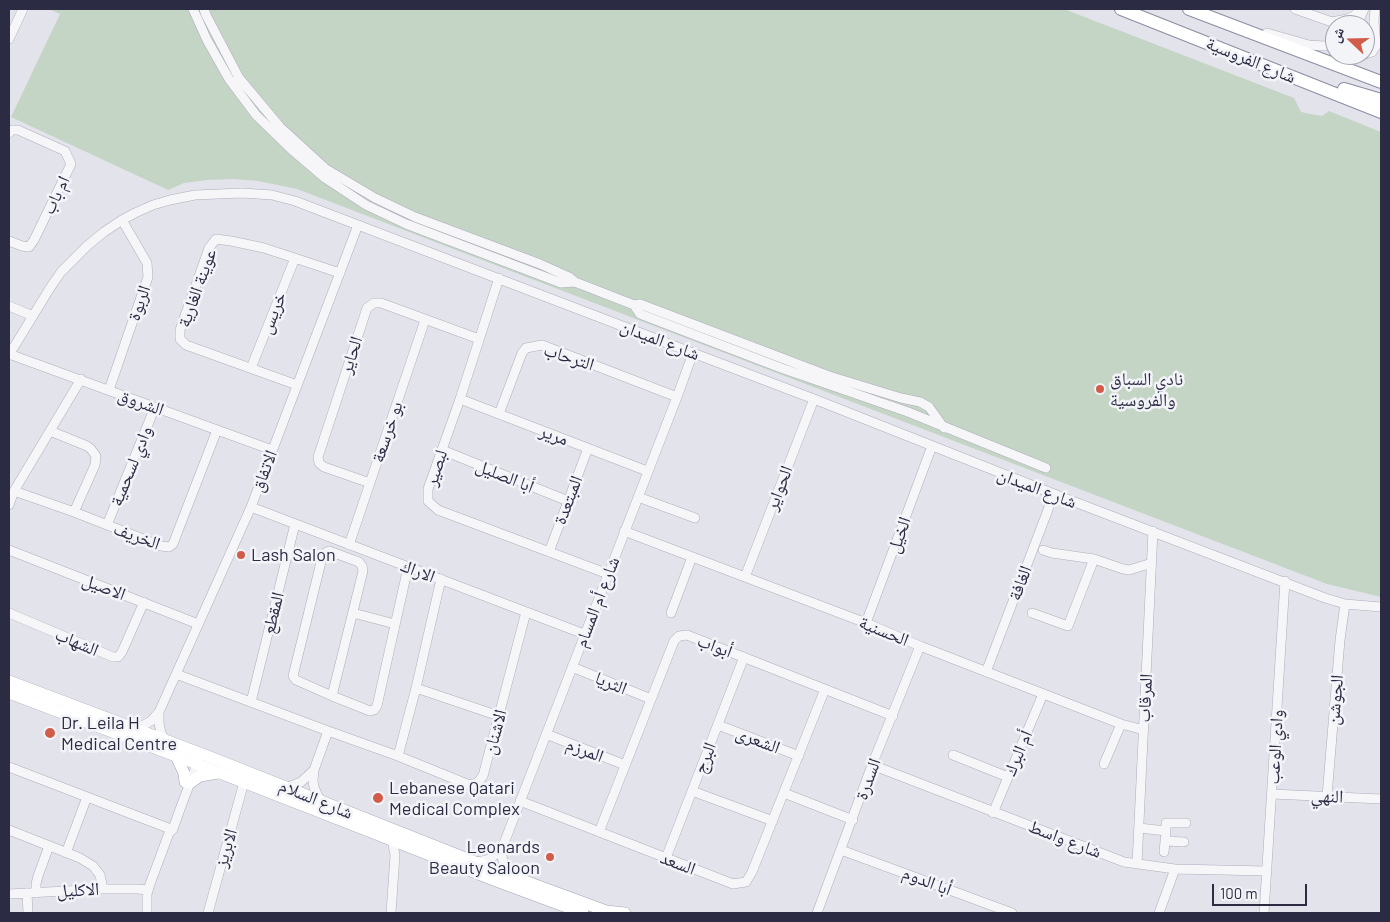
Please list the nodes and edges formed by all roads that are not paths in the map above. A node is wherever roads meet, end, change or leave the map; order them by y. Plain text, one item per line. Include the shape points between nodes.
1 (23, 9) edge
2 (193, 9) edge
3 (204, 9) edge
4 (1121, 9) edge
5 (1189, 9) edge
6 (1295, 9) edge
7 (1363, 9) edge
8 (1381, 9) edge
9 (1381, 16) edge
10 (1213, 17) junction
11 (204, 21) junction
12 (1375, 34) edge
13 (9, 36) edge
14 (1325, 46) edge
15 (1375, 48) edge
16 (1286, 74) junction
17 (1381, 82) edge
18 (1381, 100) edge
19 (1381, 112) edge
20 (9, 133) edge
21 (309, 159) junction
22 (122, 220) junction
23 (358, 225) junction
24 (9, 241) edge
25 (295, 258) junction
26 (524, 258) junction
27 (520, 268) junction
28 (340, 273) junction
29 (499, 278) junction
30 (575, 282) junction
31 (9, 306) edge
32 (634, 306) junction
33 (33, 316) junction
34 (425, 320) junction
35 (479, 339) junction
36 (693, 352) junction
37 (9, 355) edge
38 (251, 368) junction
39 (80, 379) junction
40 (297, 385) junction
41 (109, 390) junction
42 (677, 396) junction
43 (460, 399) junction
44 (814, 399) junction
45 (155, 407) junction
46 (499, 414) junction
47 (944, 428) junction
48 (217, 430) junction
49 (50, 431) junction
50 (932, 446) junction
51 (588, 448) junction
52 (272, 450) junction
53 (442, 450) junction
54 (1046, 468) dead end
55 (647, 471) junction
56 (370, 483) junction
57 (14, 491) junction
58 (1054, 494) junction
59 (638, 497) junction
60 (568, 501) junction
61 (9, 505) edge
62 (251, 507) junction
63 (74, 512) junction
64 (695, 518) dead end
65 (295, 524) junction
66 (107, 525) junction
67 (624, 531) junction
68 (1153, 531) junction
69 (349, 545) junction
70 (1038, 549) junction
71 (9, 550) edge
72 (548, 552) junction
73 (692, 557) junction
74 (1094, 559) junction
75 (1152, 563) junction
76 (408, 567) junction
77 (608, 574) junction
78 (745, 577) junction
79 (441, 579) junction
80 (1285, 581) junction
81 (144, 602) junction
82 (1346, 604) junction
83 (1360, 606) junction
84 (1381, 607) edge
85 (526, 612) junction
86 (9, 613) edge
87 (353, 613) junction
88 (671, 613) dead end
89 (1032, 613) dead end
90 (1381, 614) edge
91 (866, 623) junction
92 (198, 624) junction
93 (395, 624) junction
94 (584, 634) junction
95 (920, 646) junction
96 (744, 657) junction
97 (572, 667) junction
98 (986, 672) junction
99 (176, 674) junction
100 (9, 682) edge
101 (416, 688) junction
102 (825, 689) junction
103 (9, 693) edge
104 (1043, 694) junction
105 (332, 696) junction
106 (651, 699) junction
107 (251, 702) junction
108 (159, 712) junction
109 (499, 716) junction
110 (892, 716) junction
111 (1121, 724) junction
112 (718, 725) junction
113 (129, 727) junction
114 (1144, 730) junction
115 (328, 731) junction
116 (546, 734) junction
117 (165, 740) junction
118 (953, 755) dead end
119 (176, 756) junction
120 (398, 756) junction
121 (799, 756) junction
122 (196, 757) junction
123 (1104, 764) dead end
124 (625, 765) junction
125 (872, 765) junction
126 (9, 767) edge
127 (314, 770) junction
128 (220, 773) junction
129 (1008, 777) junction
130 (188, 782) junction
131 (244, 782) junction
132 (286, 788) junction
133 (692, 791) junction
134 (784, 793) junction
135 (1272, 794) junction
136 (1327, 796) junction
137 (87, 797) junction
138 (1381, 799) edge
139 (320, 801) junction
140 (520, 801) junction
141 (994, 812) junction
142 (853, 820) junction
143 (773, 821) junction
144 (1186, 823) dead end
145 (1139, 828) junction
146 (9, 830) edge
147 (169, 831) junction
148 (1166, 831) junction
149 (599, 832) junction
150 (392, 840) junction
151 (1165, 841) junction
152 (1184, 842) dead end
153 (405, 845) junction
154 (49, 846) junction
155 (842, 850) junction
156 (501, 851) junction
157 (1164, 852) dead end
158 (66, 853) junction
159 (395, 855) junction
160 (666, 858) junction
161 (477, 862) junction
162 (1137, 864) junction
163 (1175, 869) junction
164 (1267, 872) junction
165 (511, 876) junction
166 (103, 889) junction
167 (148, 890) junction
168 (32, 893) junction
169 (9, 894) edge
170 (987, 909) edge
171 (28, 913) edge
172 (147, 913) edge
173 (208, 913) edge
174 (392, 913) edge
175 (583, 913) edge
176 (624, 913) edge
177 (817, 913) edge
178 (1012, 913) edge
179 (1159, 913) edge
180 (1264, 913) edge

1 - 13 street
2 - 11 street
3 - 11 street
4 - 16 highway, شارع الفروسية
5 - 10 highway, شارع الفروسية
6 - 7 street via 1338,22
8 - 9 street
10 - 14 street via 1309,45
10 - 17 highway, شارع الفروسية
11 - 21 street via 239,78 288,140
12 - 15 street
16 - 18 highway via 1315,79
16 - 19 highway, شارع الفروسية
20 - 24 street, ام باب via 18,130 65,151 71,164 29,247
21 - 26 street via 415,217
21 - 27 street via 325,178 366,205
22 - 23 street, شارع الميدان via 170,200 208,193 242,192 283,197
22 - 33 street, شارع الميدان via 87,246 61,272
22 - 41 street, الربوة via 147,263 148,277
23 - 28 street, الاتفاق
23 - 29 street, شارع الميدان
25 - 28 street, عوينة الغارية
25 - 38 street, خريس
25 - 38 street, عوينة الغارية via 231,240 216,239 209,248 180,330 180,339 186,345
26 - 27 street
26 - 30 street
27 - 30 street via 561,283
28 - 40 street, الاتفاق
29 - 35 street, لبصير
29 - 36 street, شارع الميدان
30 - 32 street
31 - 33 street
32 - 47 street via 640,314
32 - 47 street via 640,304 829,376 920,402 929,407
33 - 37 street, شارع الميدان
34 - 35 street, الحاير
34 - 56 street, بو خرسعة
34 - 56 street, الحاير via 378,303 371,304 366,311 318,457 324,467
35 - 43 street, لبصير
36 - 42 street, شارع أم المسام
36 - 44 street, شارع الميدان
37 - 39 street, الشروق
38 - 40 street, عوينة الغارية
39 - 41 street, الشروق
39 - 49 street
40 - 52 street, الاتفاق
41 - 45 street, الشروق
42 - 46 street, الترحاب via 542,345 526,348 522,353
42 - 55 street, شارع أم المسام
43 - 46 street, مرير
43 - 53 street, لبصير
44 - 50 street, شارع الميدان
44 - 78 street, الحواير
45 - 48 street, الشروق
45 - 66 street, وادي لسحمية
46 - 51 street, مرير
47 - 54 street
48 - 52 street, الشروق
48 - 66 street, الخريف via 174,544 161,546
49 - 57 street
49 - 63 street via 87,446 96,456
50 - 58 street, شارع الميدان
50 - 91 street, الخيل
51 - 55 street, مرير
51 - 60 street, المبتعدة
52 - 62 street, الاتفاق
53 - 60 street, أبا الصليل
53 - 72 street, لبصير via 428,489 428,501 438,510
55 - 59 street, شارع أم المسام
56 - 69 street, بو خرسعة
57 - 61 street
57 - 63 street, الخريف
58 - 68 street, شارع الميدان
58 - 70 street, الغافة
59 - 64 street
59 - 67 street, شارع أم المسام
60 - 72 street, المبتعدة
62 - 65 street, الاراك
62 - 92 street, الاتفاق
63 - 66 street, الخريف
65 - 69 street, الاراك
65 - 107 street, المقطع
67 - 73 street, الحسنية
67 - 77 street, شارع أم المسام
68 - 75 street, المرقاب
68 - 80 street, شارع الميدان
69 - 76 street, الاراك
70 - 74 street
70 - 98 street, الغافة
71 - 81 street, الاصيل
72 - 77 street, لبصير
73 - 78 street, الحسنية
73 - 88 street
74 - 75 street via 1129,570
74 - 89 street via 1068,626
75 - 114 street, المرقاب
76 - 79 street, الاراك
76 - 93 street
77 - 94 street, شارع أم المسام
78 - 91 street, الحسنية
79 - 85 street, الاراك
79 - 101 street
80 - 82 street, شارع الميدان
80 - 135 street, وادي الوعب
81 - 86 street, الشهاب via 118,656
81 - 92 street, الاصيل
82 - 83 street, شارع الميدان
82 - 136 street, الجوشن
83 - 84 street, شارع الميدان
83 - 90 street, شارع الميدان
85 - 94 street, الاراك
85 - 109 street, الاشنان
87 - 93 street
87 - 105 street
87 - 105 street via 362,566 329,551 322,558 293,676
91 - 95 street, الحسنية
92 - 99 street, الاتفاق
93 - 105 street via 374,710
94 - 97 street, شارع أم المسام
95 - 98 street, الحسنية
95 - 110 street, السدرة
96 - 102 street, أبواب
96 - 106 street, أبواب via 687,635 679,636 674,641
96 - 112 street, البرج
97 - 106 street, الثريا
97 - 116 street, شارع أم المسام
98 - 104 street, الحسنية
99 - 107 street, الاشنان
99 - 108 street, الاتفاق
100 - 113 main road, شارع السلام
101 - 109 street
101 - 120 street
102 - 110 street, أبواب
102 - 121 street, السعد
103 - 119 main road, شارع السلام
104 - 111 street, الحسنية
104 - 129 street, أم البرك
106 - 124 street, أبواب
107 - 115 street, الاشنان
108 - 113 street via 142,726
108 - 117 street
109 - 120 street, الاشنان via 483,776 472,785
110 - 125 street, السدرة
111 - 114 street, الحسنية
111 - 123 street
112 - 121 street, الشعرى
112 - 133 street, البرج
113 - 117 main road, شارع السلام
114 - 145 street, المرقاب
115 - 120 street, الاشنان
115 - 127 street
116 - 124 street, المرزم
116 - 140 street, شارع أم المسام
117 - 122 main road, شارع السلام
118 - 129 street
119 - 122 main road, شارع السلام
119 - 130 main road
121 - 134 street, السعد
122 - 128 main road, شارع السلام
122 - 130 street
122 - 132 main road, شارع السلام
124 - 149 street, أبواب
125 - 141 street, شارع واسط
125 - 142 street, السدرة
126 - 137 street
127 - 132 street via 301,782
127 - 139 street via 314,787
128 - 130 main road via 200,776
128 - 131 main road, شارع السلام
129 - 141 street, أم البرك
130 - 147 street
131 - 150 main road, شارع السلام
131 - 173 street, الابريز
132 - 139 main road, شارع السلام
133 - 143 street
133 - 160 street, البرج
134 - 142 street
134 - 143 street, السعد
135 - 136 street, النهي
135 - 164 street, وادي الوعب
136 - 138 street, النهي
137 - 147 street
137 - 158 street
139 - 161 main road, شارع السلام
140 - 149 street, السعد
140 - 156 street, شارع أم المسام
141 - 162 street, شارع واسط via 1124,862
142 - 155 street, السدرة
143 - 160 street, السعد via 746,882 733,884
144 - 148 street via 1166,823
145 - 148 street
145 - 162 street, المرقاب
146 - 154 street
147 - 167 street
148 - 151 street
149 - 160 street, السعد
150 - 153 main road, شارع السلام
150 - 159 street
151 - 152 street
151 - 157 street
153 - 159 street
153 - 175 main road, شارع السلام
154 - 158 street
154 - 168 street
155 - 170 street, أبا الدوم
155 - 177 street, السدرة
156 - 161 street
156 - 165 street via 504,866
158 - 166 street via 93,866 100,874
159 - 174 street
161 - 165 main road, شارع السلام
162 - 163 street, شارع واسط
163 - 164 street, شارع واسط
163 - 179 street
164 - 180 street, وادي الوعب
165 - 176 main road, شارع السلام via 606,911
166 - 167 street, الاكليل
166 - 168 street, الاكليل
167 - 172 street
168 - 169 street, الاكليل
168 - 171 street
170 - 178 street, أبا الدوم

